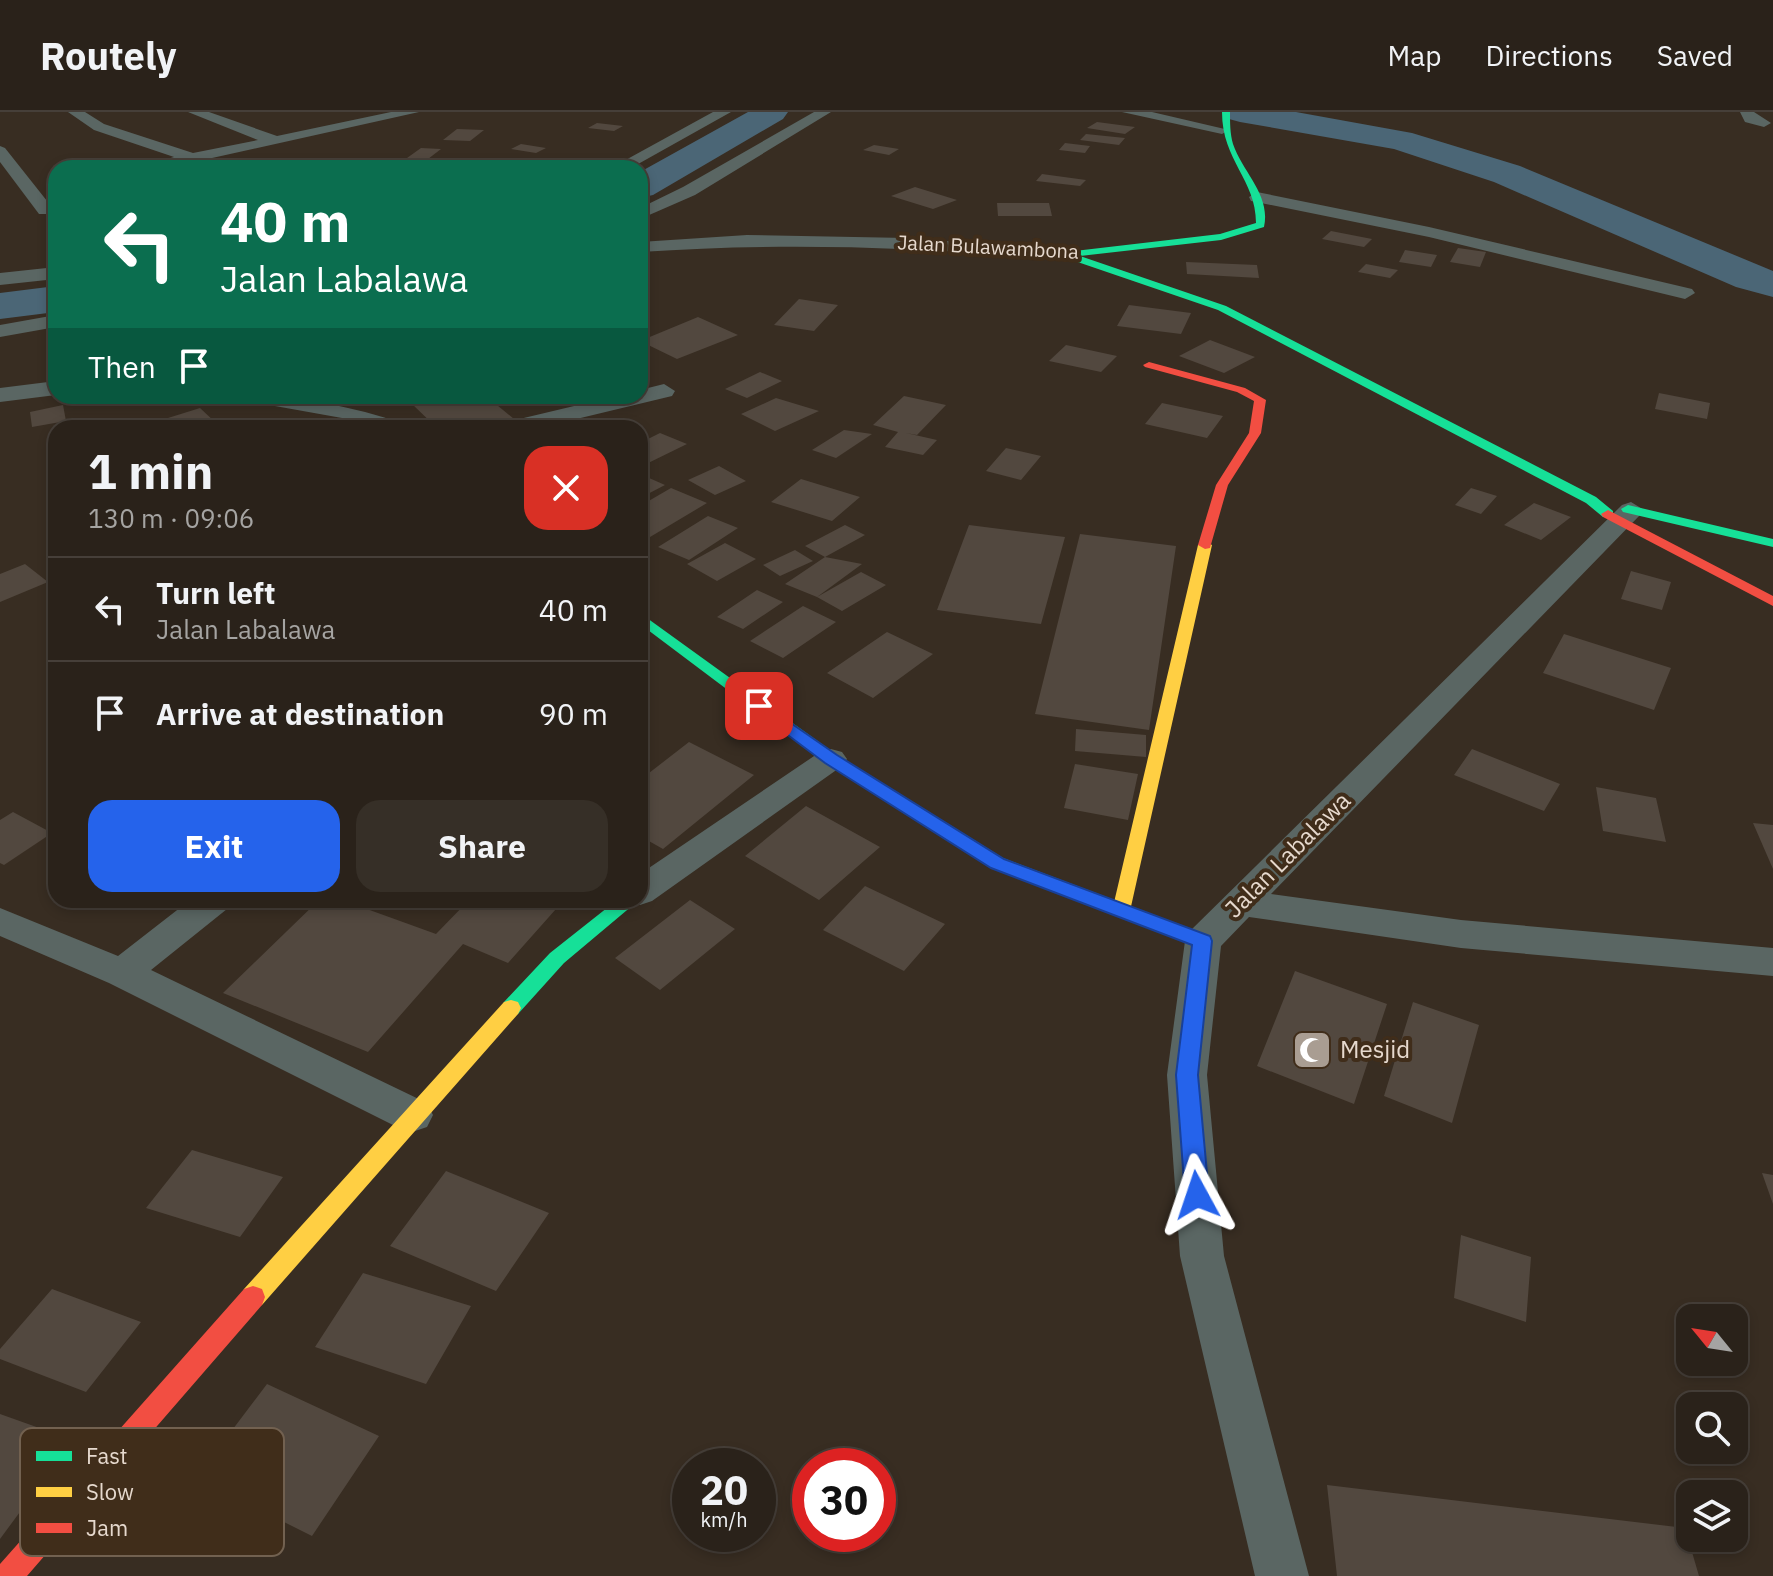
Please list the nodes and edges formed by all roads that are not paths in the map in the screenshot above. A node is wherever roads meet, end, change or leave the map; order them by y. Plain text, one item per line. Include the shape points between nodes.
1 (75, 112) edge
2 (195, 112) edge
3 (412, 112) edge
4 (724, 112) edge
5 (824, 112) edge
6 (1129, 112) edge
7 (1747, 112) edge
8 (1224, 119) edge
9 (1764, 123) dead end
10 (277, 141) junction
11 (0, 151) edge
12 (195, 159) junction
13 (189, 160) edge
14 (634, 160) edge
15 (45, 180) dead end
16 (24, 181) junction
17 (1257, 197) junction
18 (45, 210) dead end
19 (648, 210) edge
20 (648, 246) edge
21 (1066, 255) junction
22 (48, 274) edge
23 (0, 279) edge
24 (1685, 293) dead end
25 (48, 322) edge
26 (0, 331) edge
27 (1149, 365) dead end
28 (48, 389) edge
29 (664, 391) dead end
30 (0, 395) edge
31 (648, 395) edge
32 (300, 404) edge
33 (610, 404) edge
34 (370, 420) edge
35 (544, 420) edge
36 (1624, 516) junction
37 (1773, 543) edge
38 (1773, 602) edge
39 (648, 623) edge
40 (831, 759) junction
41 (648, 886) edge
42 (1241, 903) junction
43 (204, 908) edge
44 (620, 908) edge
45 (1121, 911) junction
46 (0, 921) edge
47 (1203, 941) junction
48 (1773, 962) edge
49 (122, 973) junction
50 (412, 1115) junction
51 (138, 1428) edge
52 (26, 1556) edge
53 (8, 1576) edge
54 (1282, 1576) edge

1 - 12 street via 99,127
2 - 10 street
3 - 10 street
4 - 14 street
5 - 19 street
6 - 8 street
7 - 9 street via 1750,119
8 - 17 street via 1226,148
10 - 12 street
11 - 16 street
12 - 13 street
15 - 16 street
16 - 18 street
17 - 21 street, Jalan Bulawambona via 1264,216 1252,230
17 - 24 street
20 - 21 street, Jalan Bulawambona via 849,240
21 - 36 street via 1222,308
22 - 23 street
25 - 26 street
27 - 45 street via 1260,400 1255,433 1222,485 1211,516
28 - 30 street
29 - 31 street
32 - 34 street
33 - 35 street
36 - 37 street
36 - 38 street
36 - 42 street, Jalan Labalawa
39 - 40 street
40 - 41 street
40 - 45 street via 997,863
42 - 47 street, Jalan Labalawa
42 - 48 street via 1461,934
43 - 49 street
44 - 50 street via 557,958
45 - 47 street
46 - 49 street
47 - 54 street via 1187,1075 1202,1256
49 - 50 street
50 - 51 street
52 - 53 street

